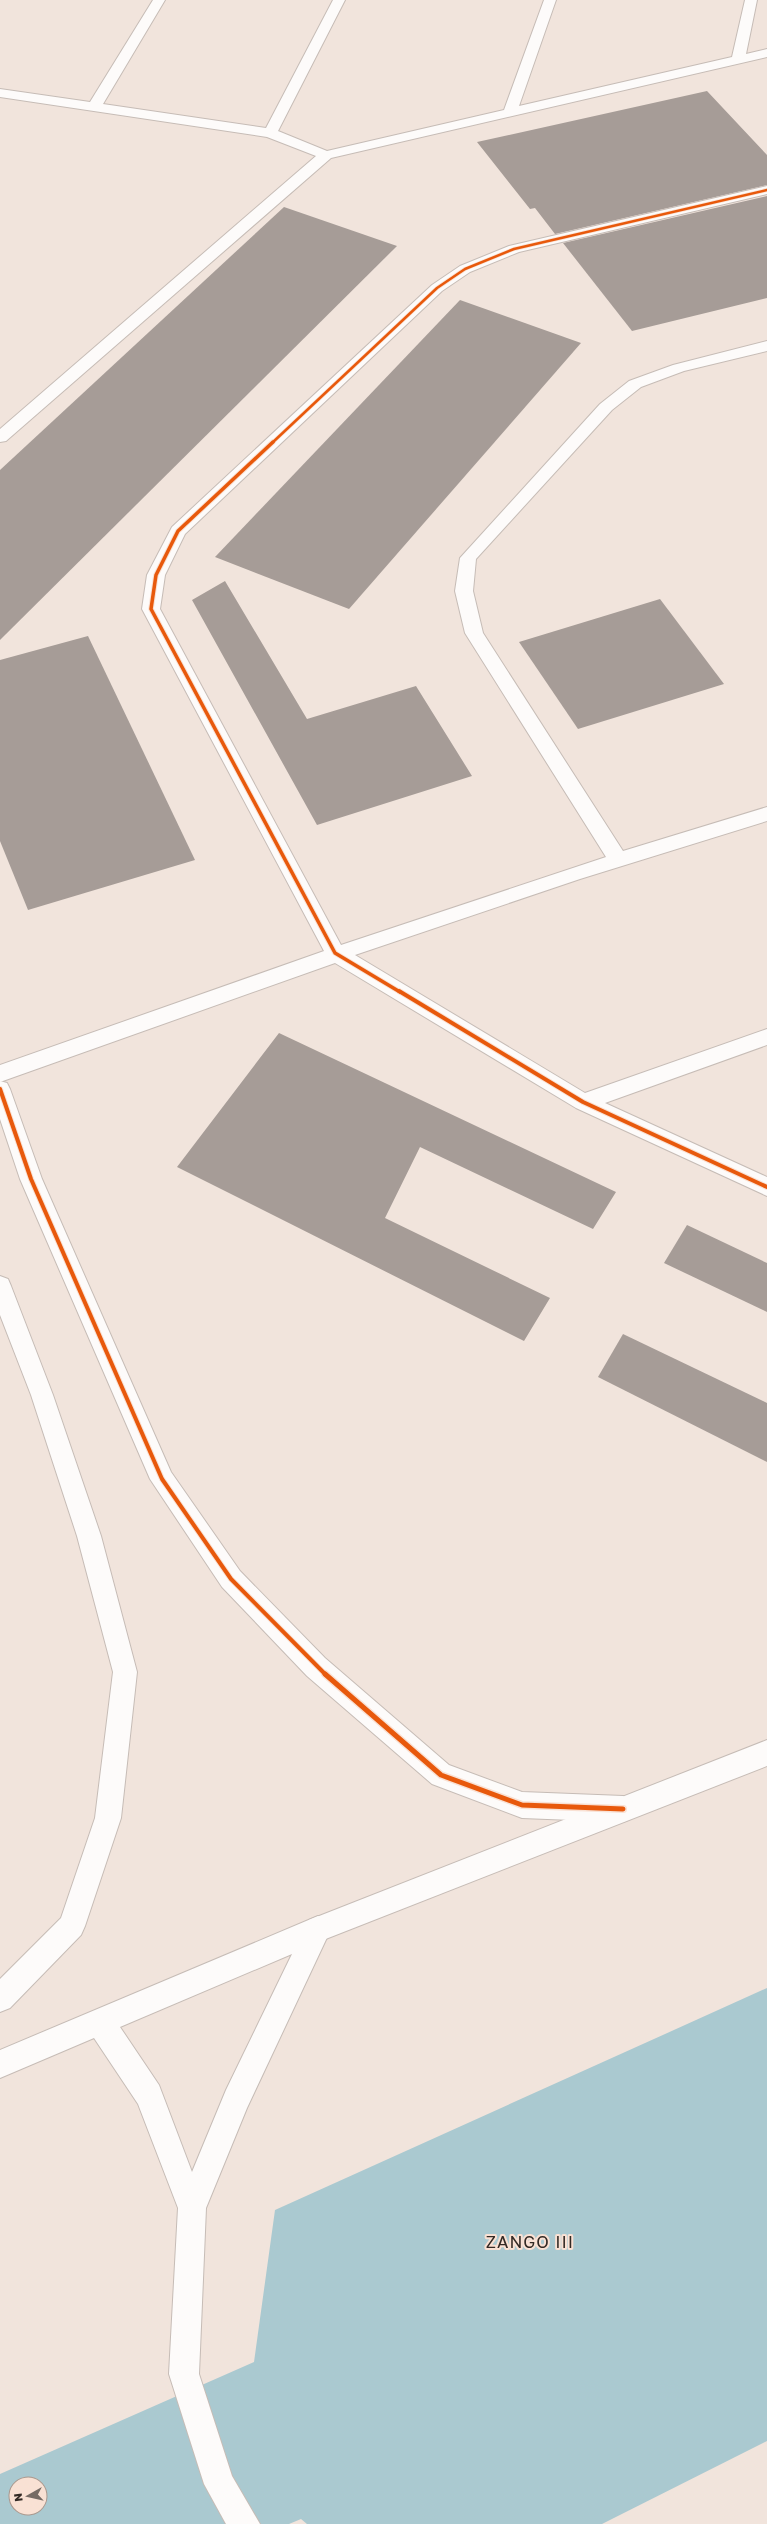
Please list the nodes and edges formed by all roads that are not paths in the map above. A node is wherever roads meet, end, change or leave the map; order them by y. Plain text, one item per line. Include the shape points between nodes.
1 (160, 0) edge
2 (339, 0) edge
3 (550, 0) edge
4 (751, 0) edge
5 (767, 53) edge
6 (738, 59) junction
7 (0, 93) edge
8 (94, 107) junction
9 (510, 113) junction
10 (270, 133) junction
11 (326, 155) junction
12 (767, 190) edge
13 (767, 346) edge
14 (0, 437) edge
15 (767, 814) edge
16 (618, 859) junction
17 (335, 953) junction
18 (767, 1037) edge
19 (0, 1074) edge
20 (0, 1089) edge
21 (583, 1102) junction
22 (767, 1187) edge
23 (0, 1286) edge
24 (767, 1752) edge
25 (623, 1809) junction
26 (318, 1929) junction
27 (0, 1998) edge
28 (100, 2022) junction
29 (0, 2064) edge
30 (192, 2208) junction
31 (244, 2524) edge

1 - 8 street
2 - 10 street
3 - 9 street
4 - 6 street
5 - 6 street
6 - 9 street
7 - 8 street
8 - 10 street
9 - 11 street
10 - 11 street
11 - 14 street
12 - 17 street via 514,249 465,269 437,288 178,532 156,575 151,609
13 - 16 street via 679,368 635,384 606,407 468,558 464,591 474,633
15 - 16 street
16 - 17 street
17 - 19 street
17 - 21 street
18 - 21 street
20 - 25 street via 30,1179 162,1479 231,1579 316,1667 441,1775 522,1805
21 - 22 street
23 - 27 street via 42,1395 89,1536 124,1672 108,1818 72,1926
24 - 25 street
25 - 26 street
26 - 28 street
26 - 30 street via 236,2100
28 - 29 street
28 - 30 street via 149,2095
30 - 31 street via 184,2374 219,2484

